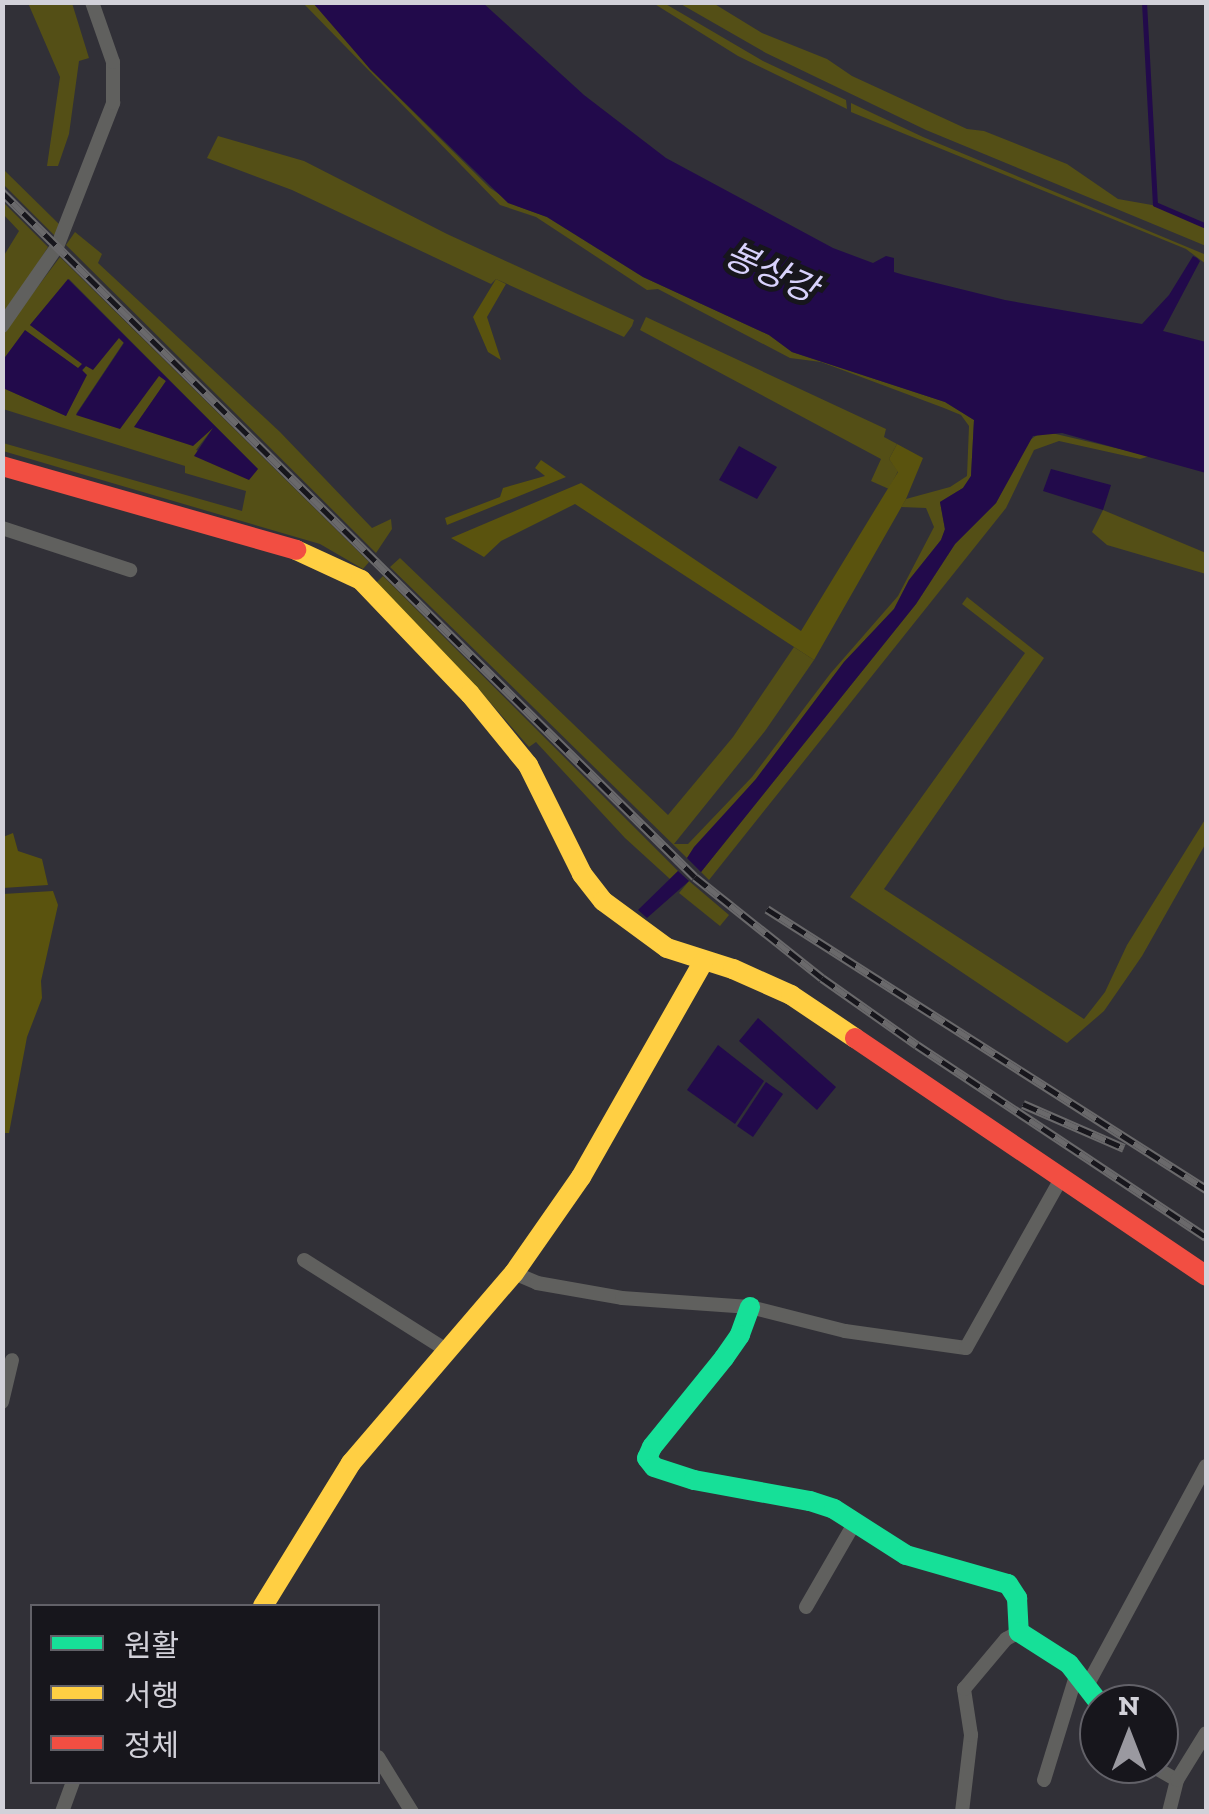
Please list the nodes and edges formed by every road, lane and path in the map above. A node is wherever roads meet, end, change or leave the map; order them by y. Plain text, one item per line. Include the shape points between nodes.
1 (92, 2) edge
2 (2, 326) edge
3 (2, 466) edge
4 (2, 528) edge
5 (130, 570) dead end
6 (703, 962) junction
7 (1062, 1177) junction
8 (304, 1260) dead end
9 (514, 1273) junction
10 (1206, 1276) edge
11 (750, 1307) junction
12 (448, 1351) junction
13 (12, 1360) dead end
14 (2, 1402) edge
15 (1206, 1466) edge
16 (854, 1524) junction
17 (274, 1601) edge
18 (806, 1607) dead end
19 (1019, 1632) junction
20 (1082, 1678) junction
21 (1086, 1684) edge
22 (1206, 1733) edge
23 (380, 1760) edge
24 (1179, 1777) edge
25 (1044, 1780) dead end
26 (72, 1784) edge
27 (1176, 1784) edge
28 (62, 1812) edge
29 (412, 1812) edge
30 (962, 1812) edge
31 (1169, 1812) edge

1 - 2 street via 114,62 113,102 57,247
3 - 6 street via 302,550 361,580 528,765 582,874 603,901 668,948
4 - 5 street
6 - 7 street via 792,995
6 - 9 street via 581,1177
7 - 10 street
7 - 11 street via 966,1348 845,1331
8 - 12 street
9 - 11 street via 622,1298
9 - 12 street
11 - 16 street via 740,1335 648,1458 694,1480 810,1501
12 - 17 street via 351,1463
13 - 14 street
15 - 20 street
16 - 18 street
16 - 19 street via 906,1554 1008,1584 1017,1598
19 - 20 street
19 - 30 street via 964,1688 970,1735
20 - 21 street
20 - 25 street
22 - 24 street
23 - 29 street
26 - 28 street
27 - 31 street

